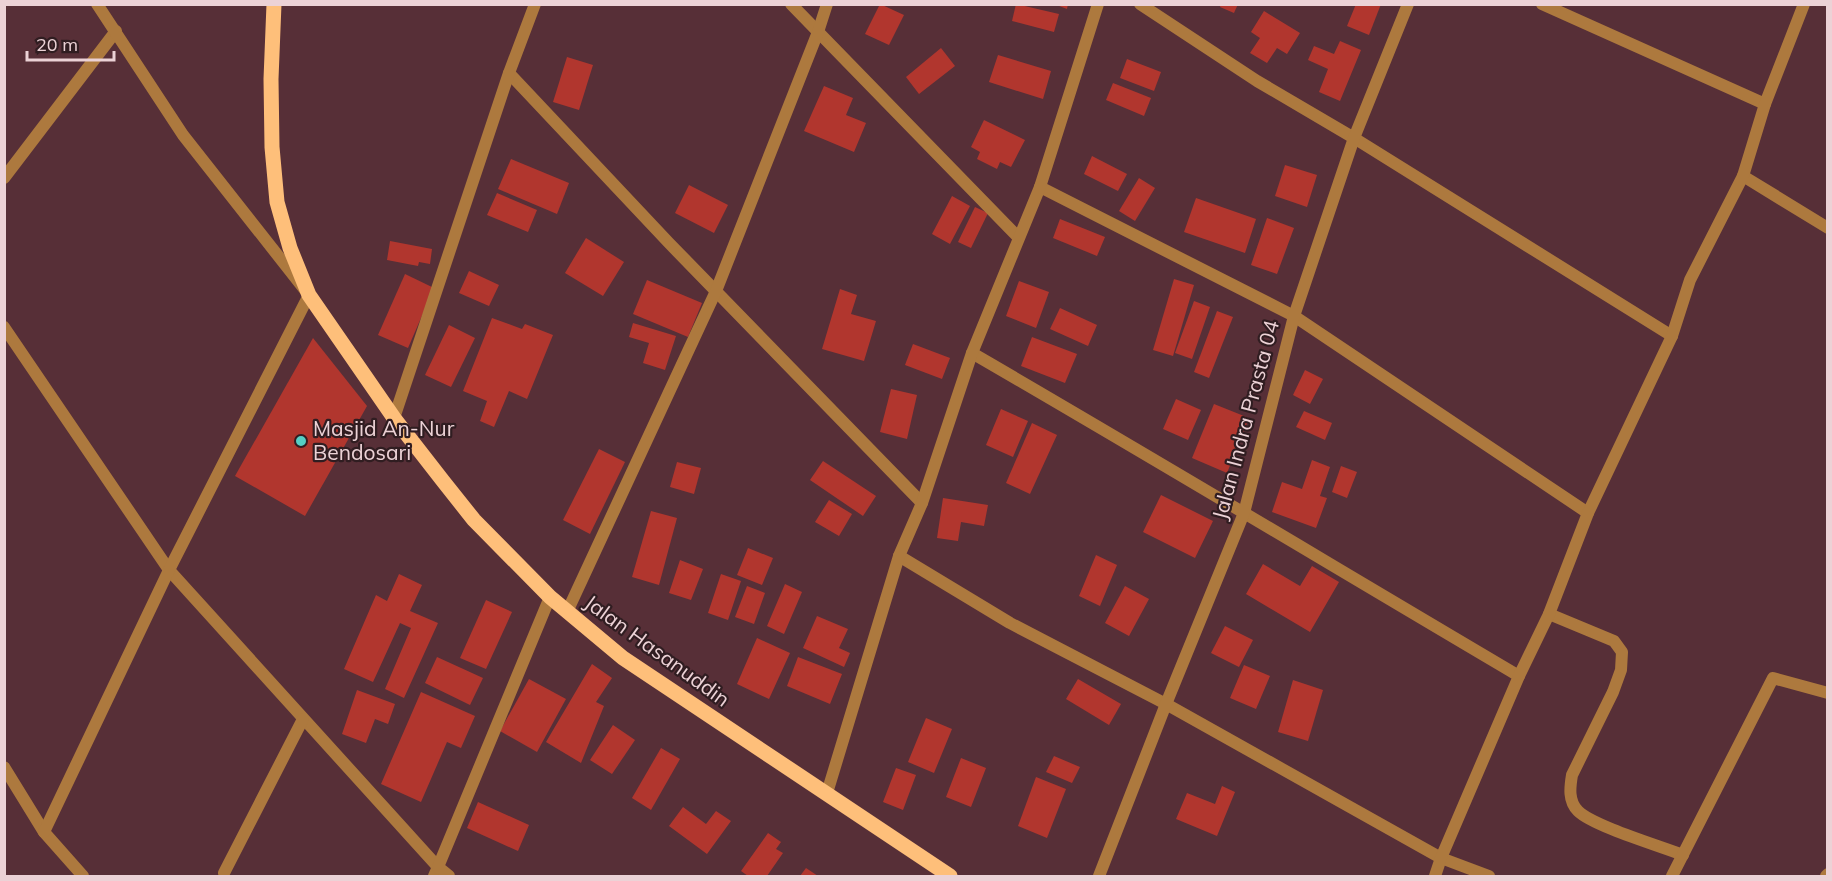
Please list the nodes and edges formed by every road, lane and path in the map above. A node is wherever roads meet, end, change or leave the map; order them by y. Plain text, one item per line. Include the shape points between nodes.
1 (97, 4) edge
2 (274, 4) edge
3 (535, 4) edge
4 (791, 4) edge
5 (827, 4) edge
6 (1098, 4) edge
7 (1140, 4) edge
8 (1408, 4) edge
9 (1542, 4) edge
10 (1804, 4) edge
11 (116, 31) junction
12 (818, 32) junction
13 (508, 73) junction
14 (1765, 104) junction
15 (1354, 138) junction
16 (1743, 176) junction
17 (4, 178) edge
18 (1040, 188) junction
19 (1827, 228) edge
20 (1018, 237) junction
21 (716, 291) junction
22 (309, 295) junction
23 (1294, 316) junction
24 (4, 327) edge
25 (1672, 336) junction
26 (972, 353) junction
27 (394, 418) junction
28 (922, 503) junction
29 (1244, 513) junction
30 (1588, 513) junction
31 (899, 556) junction
32 (169, 570) junction
33 (550, 597) junction
34 (567, 612) junction
35 (1549, 614) junction
36 (1519, 676) junction
37 (1827, 693) edge
38 (1166, 704) junction
39 (303, 718) junction
40 (4, 767) edge
41 (827, 793) junction
42 (44, 832) junction
43 (1683, 855) junction
44 (1442, 858) junction
45 (436, 872) edge
46 (224, 873) dead end
47 (83, 876) edge
48 (449, 876) edge
49 (950, 876) edge
50 (1099, 876) edge
51 (1436, 876) edge
52 (1489, 876) edge
53 (1672, 876) edge

1 - 11 street
2 - 22 main road, Jalan Hasanuddin via 271,79 277,202
3 - 13 street
4 - 12 street
5 - 12 street
6 - 18 street
7 - 15 street via 1257,81
8 - 15 street, Jalan Indra Prasta 04
9 - 14 street
10 - 14 street
11 - 17 street
11 - 22 street via 183,135
12 - 20 street
12 - 21 street
13 - 21 street
13 - 27 street
14 - 16 street
15 - 23 street, Jalan Indra Prasta 04
15 - 25 street
16 - 19 street
16 - 25 street via 1690,280
18 - 20 street
18 - 23 street
20 - 26 street
21 - 28 street
21 - 34 street
22 - 27 main road, Jalan Hasanuddin
22 - 32 street
23 - 29 street, Jalan Indra Prasta 04
23 - 30 street
24 - 32 street
25 - 30 street
26 - 28 street
26 - 29 street
27 - 33 main road, Jalan Hasanuddin via 474,520
28 - 31 street
29 - 36 street
29 - 38 street, Jalan Indra Prasta 04
30 - 35 street
31 - 38 street via 1010,623
31 - 41 street
32 - 39 street
32 - 42 street
33 - 34 main road, Jalan Hasanuddin
33 - 45 street
34 - 41 main road, Jalan Hasanuddin via 623,657
35 - 36 street
35 - 43 street via 1614,641 1622,652 1613,692 1572,775 1569,789 1577,810 1591,820
36 - 44 street
37 - 43 street via 1773,678
38 - 44 street
38 - 50 street, Jalan Indra Prasta 04
39 - 45 street
39 - 46 street
40 - 42 street
41 - 49 main road, Jalan Hasanuddin
42 - 47 street
43 - 53 street
44 - 51 street
44 - 52 street
45 - 48 street

